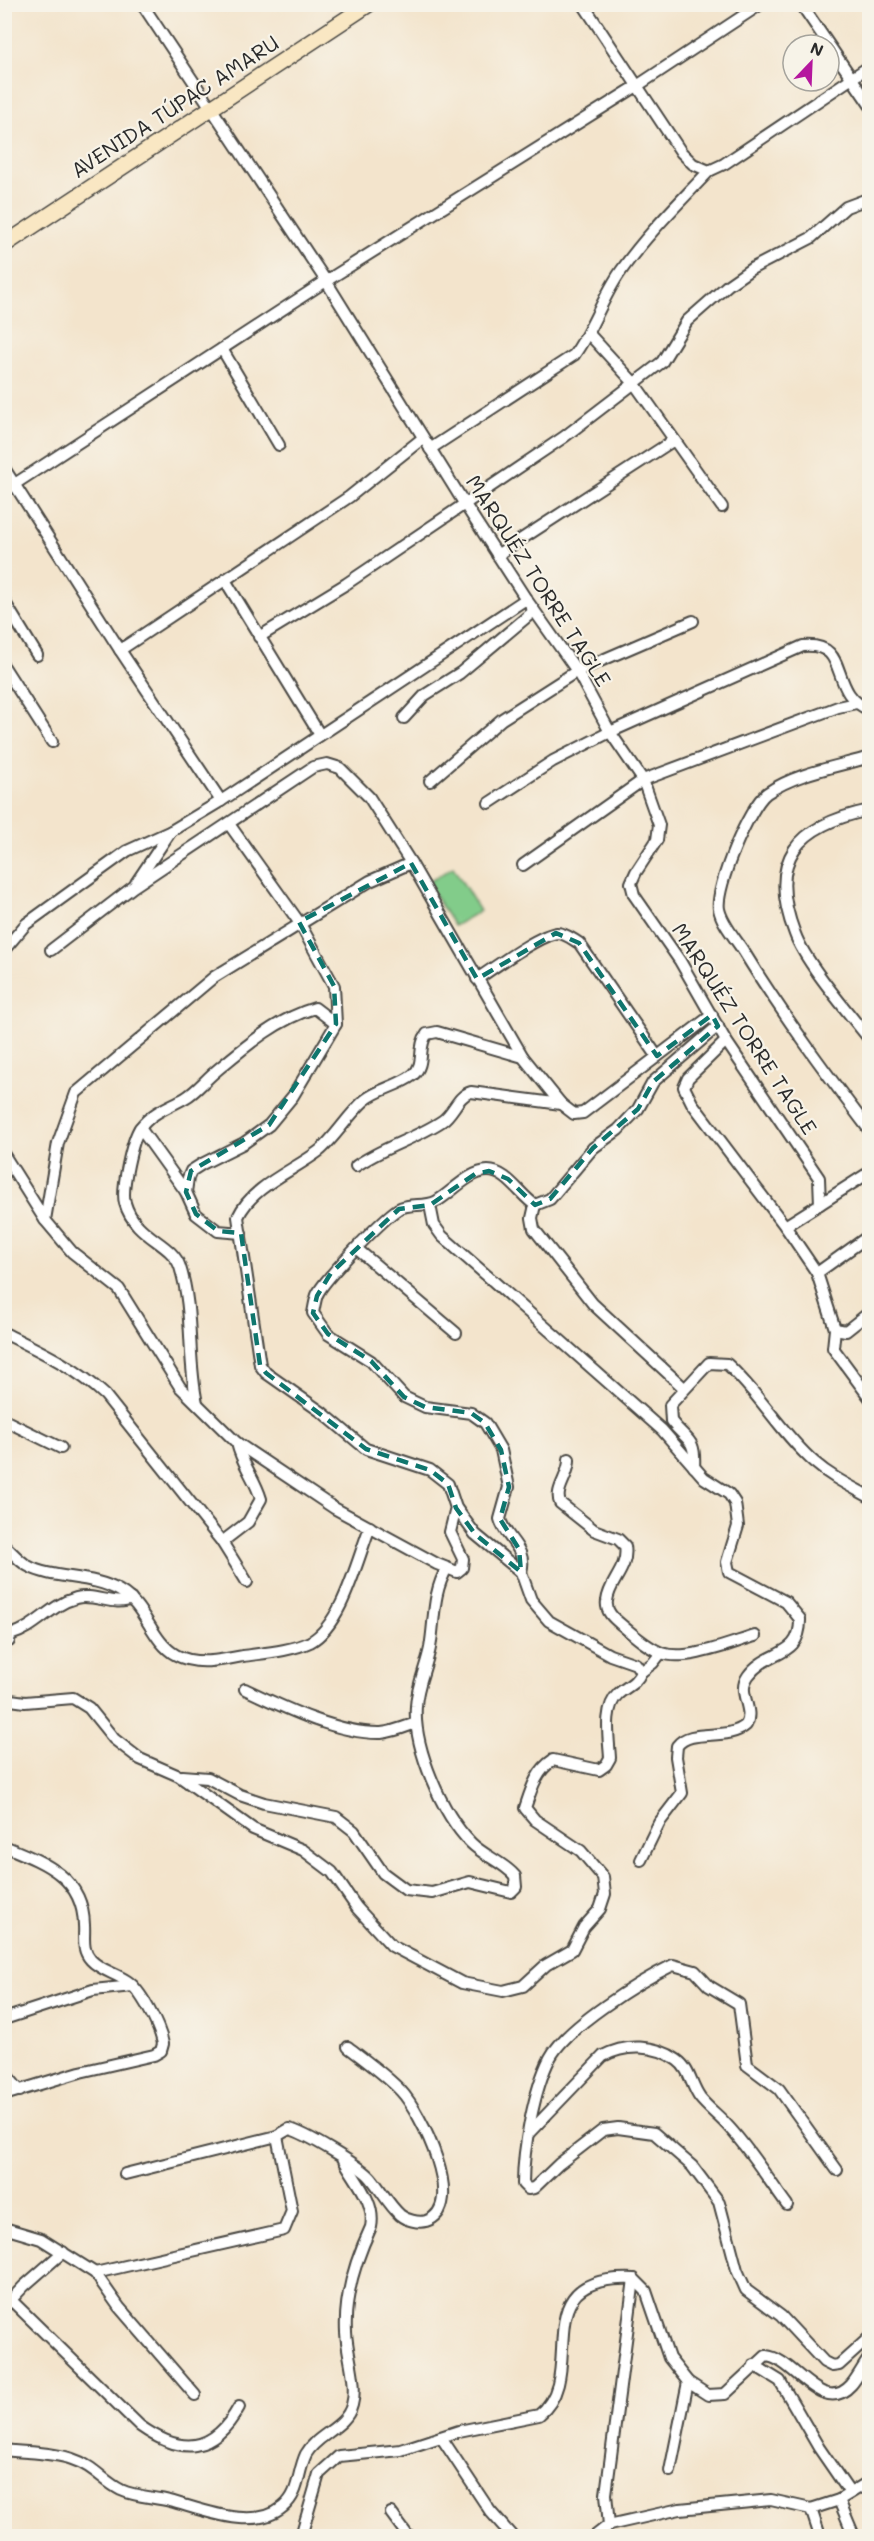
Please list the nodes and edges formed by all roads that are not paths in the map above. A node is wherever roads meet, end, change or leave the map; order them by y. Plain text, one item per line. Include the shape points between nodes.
1 (142, 4) edge
2 (369, 4) edge
3 (583, 4) edge
4 (761, 4) edge
5 (801, 4) edge
6 (870, 66) edge
7 (852, 78) junction
8 (637, 86) junction
9 (870, 105) edge
10 (212, 108) junction
11 (709, 171) junction
12 (870, 198) edge
13 (4, 245) edge
14 (326, 281) junction
15 (589, 334) junction
16 (222, 349) junction
17 (634, 383) junction
18 (423, 438) junction
19 (674, 440) junction
20 (279, 445) dead end
21 (430, 449) junction
22 (4, 468) edge
23 (15, 484) junction
24 (4, 491) edge
25 (464, 503) junction
26 (722, 507) dead end
27 (497, 555) junction
28 (225, 580) junction
29 (526, 599) junction
30 (4, 601) edge
31 (534, 611) junction
32 (693, 621) dead end
33 (259, 637) junction
34 (120, 650) junction
35 (38, 655) dead end
36 (4, 667) edge
37 (577, 671) junction
38 (856, 703) junction
39 (870, 710) edge
40 (404, 718) dead end
41 (610, 732) junction
42 (320, 735) junction
43 (52, 742) dead end
44 (870, 757) edge
45 (643, 780) junction
46 (430, 781) dead end
47 (221, 801) junction
48 (489, 802) dead end
49 (870, 810) edge
50 (229, 824) junction
51 (171, 831) junction
52 (411, 862) junction
53 (523, 865) dead end
54 (133, 887) junction
55 (299, 922) junction
56 (4, 950) edge
57 (51, 950) dead end
58 (477, 979) junction
59 (712, 1015) junction
60 (336, 1024) junction
61 (718, 1026) junction
62 (870, 1040) edge
63 (726, 1041) junction
64 (657, 1056) junction
65 (523, 1057) junction
66 (561, 1104) junction
67 (140, 1128) junction
68 (870, 1131) edge
69 (4, 1155) edge
70 (357, 1166) dead end
71 (870, 1172) edge
72 (186, 1192) junction
73 (820, 1204) junction
74 (430, 1205) junction
75 (535, 1205) junction
76 (45, 1221) junction
77 (785, 1226) junction
78 (241, 1233) junction
79 (870, 1235) edge
80 (357, 1249) junction
81 (817, 1273) junction
82 (870, 1312) edge
83 (835, 1329) junction
84 (4, 1333) edge
85 (456, 1333) dead end
86 (684, 1388) junction
87 (870, 1398) edge
88 (197, 1403) junction
89 (4, 1420) edge
90 (237, 1443) junction
91 (61, 1448) dead end
92 (569, 1459) dead end
93 (694, 1467) junction
94 (870, 1497) edge
95 (456, 1508) junction
96 (370, 1527) junction
97 (222, 1542) junction
98 (4, 1545) edge
99 (447, 1568) junction
100 (520, 1572) junction
101 (247, 1582) dead end
102 (131, 1599) junction
103 (6, 1635) edge
104 (755, 1636) dead end
105 (661, 1653) junction
106 (641, 1672) junction
107 (245, 1689) dead end
108 (4, 1699) edge
109 (416, 1723) junction
110 (179, 1776) junction
111 (4, 1846) edge
112 (641, 1860) dead end
113 (133, 1986) junction
114 (4, 2019) edge
115 (348, 2047) dead end
116 (4, 2072) edge
117 (20, 2091) junction
118 (4, 2095) edge
119 (277, 2136) junction
120 (526, 2137) junction
121 (342, 2158) junction
122 (837, 2170) dead end
123 (125, 2174) dead end
124 (787, 2205) dead end
125 (4, 2228) edge
126 (63, 2252) junction
127 (95, 2274) junction
128 (634, 2279) junction
129 (8, 2303) edge
130 (870, 2337) edge
131 (870, 2357) edge
132 (754, 2365) junction
133 (688, 2382) junction
134 (195, 2395) dead end
135 (238, 2407) dead end
136 (441, 2438) junction
137 (4, 2450) edge
138 (670, 2471) dead end
139 (870, 2481) edge
140 (850, 2493) junction
141 (839, 2500) junction
142 (811, 2510) junction
143 (391, 2513) dead end
144 (609, 2525) junction
145 (301, 2536) edge
146 (408, 2536) edge
147 (512, 2536) edge
148 (595, 2536) edge
149 (820, 2536) edge
150 (854, 2536) edge

1 - 10 street, MARQUÉZ TORRE TAGLE
2 - 10 street, AVENIDA TÚPAC AMARU
3 - 8 street
4 - 8 street
5 - 7 street
6 - 7 street
7 - 9 street
7 - 11 street
8 - 11 street via 681,152 693,164
8 - 14 street
10 - 13 street, AVENIDA TÚPAC AMARU
10 - 14 street, MARQUÉZ TORRE TAGLE
11 - 15 street via 620,272
12 - 17 street via 846,207 811,238 728,285 687,321 662,362
14 - 16 street
14 - 18 street, MARQUÉZ TORRE TAGLE
15 - 17 street
15 - 21 street via 574,355
16 - 20 street
16 - 23 street
17 - 19 street
17 - 25 street via 519,470
18 - 21 street, MARQUÉZ TORRE TAGLE
18 - 28 street via 348,497
19 - 26 street
19 - 27 street
21 - 25 street, MARQUÉZ TORRE TAGLE
22 - 23 street
23 - 24 street
23 - 34 street
25 - 27 street, MARQUÉZ TORRE TAGLE
25 - 33 street via 346,584
27 - 29 street, MARQUÉZ TORRE TAGLE
28 - 33 street
28 - 34 street
29 - 31 street, MARQUÉZ TORRE TAGLE
29 - 42 street
30 - 35 street
31 - 37 street, MARQUÉZ TORRE TAGLE
31 - 40 street via 460,673 425,695
32 - 37 street
33 - 42 street
34 - 47 street
36 - 43 street
37 - 41 street, MARQUÉZ TORRE TAGLE
37 - 46 street via 502,719
38 - 39 street
38 - 41 street via 844,689 833,657 817,647 803,646
38 - 45 street
41 - 45 street, MARQUÉZ TORRE TAGLE
41 - 48 street via 553,761
42 - 47 street
44 - 68 street via 806,775 761,798 746,822 718,901 723,918 751,963
45 - 53 street
45 - 59 street, MARQUÉZ TORRE TAGLE via 659,825 657,840 631,883 634,895
47 - 51 street
49 - 62 street via 832,819 810,832 792,852 785,883 795,935
50 - 52 street via 313,768 327,764 340,768 369,797
50 - 54 street
50 - 55 street
51 - 54 street
51 - 56 street via 127,851 26,924
52 - 55 street
52 - 58 street
54 - 57 street
55 - 60 street via 334,987
55 - 76 street via 214,976 76,1093 57,1143
58 - 64 street via 537,942 556,933 567,935 579,943
58 - 65 street
59 - 61 street, MARQUÉZ TORRE TAGLE
59 - 64 street
60 - 67 street via 315,1008 274,1026 186,1098 153,1115
60 - 72 street via 293,1096 269,1125 191,1171
61 - 63 street, MARQUÉZ TORRE TAGLE
61 - 75 street via 653,1082 638,1109 618,1130 592,1148 550,1198
63 - 73 street, MARQUÉZ TORRE TAGLE via 819,1178
63 - 77 street via 688,1078 684,1087
64 - 66 street via 583,1113 574,1114
65 - 66 street
65 - 78 street via 437,1032 427,1034 421,1041 421,1062 416,1073 366,1099 321,1150 243,1205 238,1216
66 - 70 street via 465,1093 442,1121
67 - 72 street
67 - 88 street via 132,1145 124,1201 133,1222 180,1265
69 - 76 street
71 - 73 street
72 - 78 street via 196,1214 218,1231
73 - 77 street
74 - 75 street via 475,1174 489,1171 508,1179
74 - 80 street via 399,1209
74 - 93 street via 434,1225 442,1236 662,1430
75 - 86 street via 534,1229 593,1304
76 - 88 street via 72,1252 119,1289 180,1387
77 - 81 street
78 - 95 street via 260,1365 266,1373 366,1449 430,1470 448,1484
79 - 81 street
80 - 85 street
80 - 100 street via 331,1274 316,1296 313,1313 328,1334 371,1361 404,1397 425,1407 471,1413 485,1423 501,1450 509,1487 500,1519 519,1549 524,1563
81 - 83 street
82 - 83 street via 846,1331
83 - 87 street via 833,1348
84 - 97 street via 59,1360 93,1384
86 - 93 street via 672,1401 669,1413 673,1424 691,1440
86 - 94 street via 710,1363 728,1364 809,1457 829,1474
88 - 90 street
89 - 91 street
90 - 96 street via 310,1494
90 - 97 street via 241,1460 256,1480 261,1498 248,1522
92 - 105 street via 567,1477 558,1493 560,1503 594,1530 618,1539 625,1546 623,1567 608,1598 608,1610 631,1633
93 - 112 street via 735,1503 738,1526 727,1562 729,1572 791,1606 800,1618 800,1634 792,1646 748,1677 744,1695 750,1716 742,1729 710,1737 689,1736 677,1746 682,1793 659,1822
95 - 99 street via 450,1532 463,1559 462,1568 457,1572
95 - 100 street via 475,1534
96 - 99 street
96 - 102 street via 335,1617 324,1632 304,1644 218,1660 185,1659 165,1646
97 - 101 street
98 - 102 street via 34,1569 111,1586
99 - 109 street via 436,1594 429,1650 417,1696
100 - 106 street via 531,1600 549,1622 610,1655 636,1664
102 - 103 street via 90,1595 72,1599 28,1629
104 - 105 street via 684,1655
105 - 106 street
106 - 110 street via 638,1680 617,1696 610,1707 610,1758 606,1765 598,1770 553,1760 534,1783 525,1808 535,1820 581,1851 603,1877 605,1894 600,1910 584,1927 572,1950 546,1965 523,1986 503,1991 462,1983 392,1946 357,1908 332,1872 303,1850 253,1829
107 - 109 street via 304,1715 345,1727 383,1733
108 - 110 street via 25,1702 73,1698 89,1708 114,1739 140,1759
109 - 110 street via 429,1769 448,1811 473,1845 515,1876 516,1887 511,1892 470,1882 432,1893 406,1890 383,1873 354,1832 336,1817 264,1803 207,1778
111 - 113 street via 45,1862 63,1876 74,1889 82,1910 83,1944 88,1956
113 - 114 street via 93,1990
113 - 117 street via 163,2040 161,2051
115 - 121 street via 401,2091 423,2122 444,2187 442,2204 428,2221 410,2220 400,2215 369,2176
116 - 117 street
117 - 118 street
119 - 121 street via 283,2130 296,2130
119 - 123 street
119 - 127 street via 292,2211 284,2230
120 - 122 street via 545,2070 558,2047 617,1997 673,1965 695,1971 709,1986 739,2004 747,2065 779,2089
120 - 124 street via 603,2056 617,2048 646,2048 675,2058 686,2068 698,2096 725,2123
120 - 130 street via 523,2184 534,2188 603,2130 654,2133 692,2166 719,2202 746,2290 781,2316 832,2366 839,2365
121 - 137 street via 373,2216 349,2293 346,2331 353,2399 346,2418 308,2452 297,2488 284,2507 261,2517 218,2517 174,2502 127,2493 91,2467 72,2459
125 - 126 street via 41,2239
126 - 127 street
126 - 129 street
127 - 134 street
128 - 133 street via 646,2291 669,2358
128 - 136 street via 596,2283 574,2296 562,2333 556,2396 549,2408 539,2415
128 - 144 street via 606,2494
129 - 135 street via 140,2426 158,2438 174,2445 213,2440 230,2423
131 - 132 street via 849,2387 835,2394 821,2393 773,2357 766,2356
132 - 133 street via 725,2394 708,2395
132 - 140 street via 780,2382
133 - 138 street
136 - 145 street via 401,2450 339,2456 319,2474
136 - 147 street via 490,2511
139 - 140 street
140 - 141 street
141 - 142 street
141 - 150 street
142 - 144 street via 771,2500 680,2509
142 - 149 street
143 - 146 street
144 - 148 street

